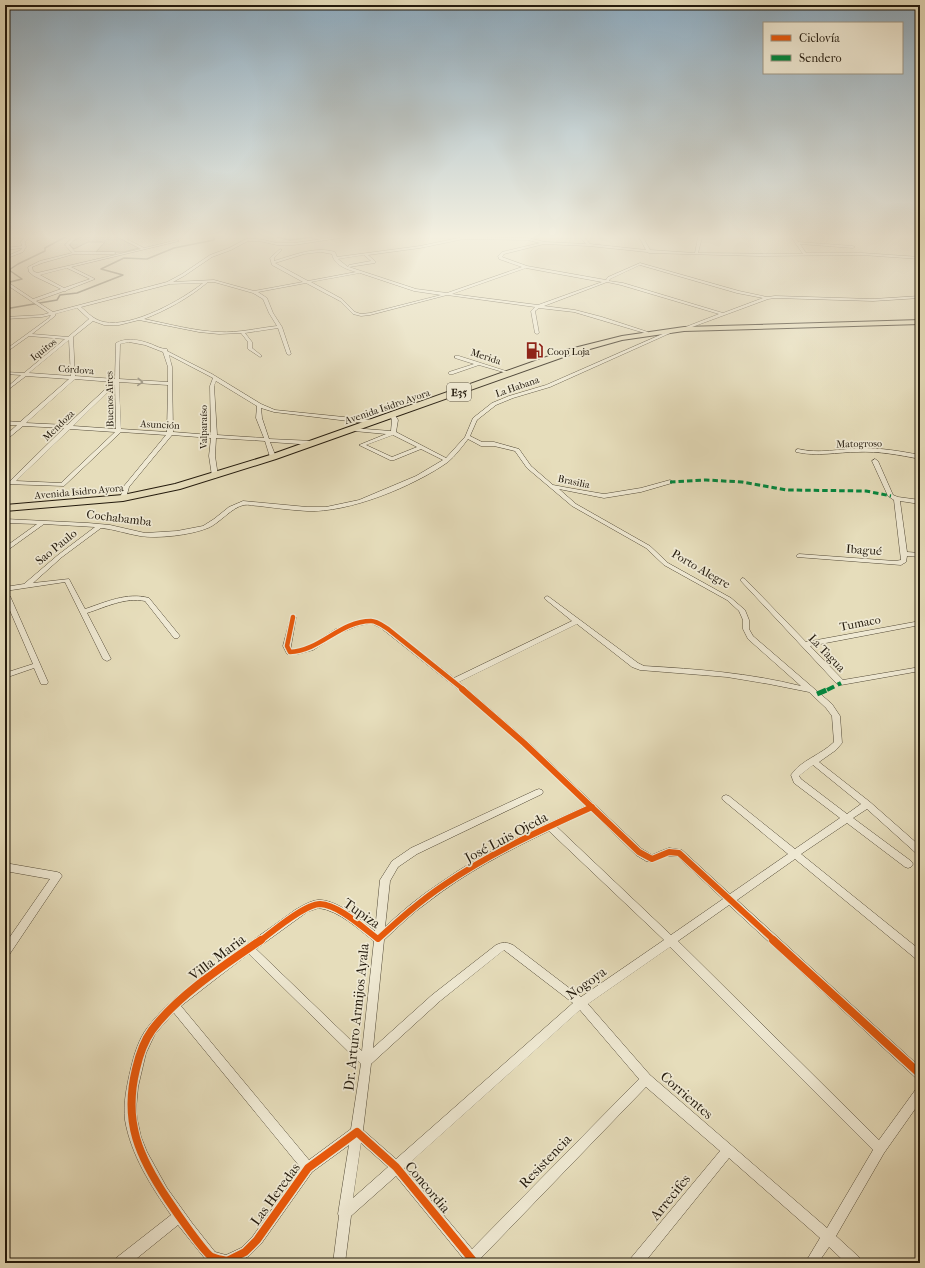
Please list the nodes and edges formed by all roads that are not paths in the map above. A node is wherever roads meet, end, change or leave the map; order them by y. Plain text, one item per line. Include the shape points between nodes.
1 (28, 296) edge
2 (46, 296) edge
3 (119, 296) edge
4 (188, 296) edge
5 (262, 296) edge
6 (334, 296) edge
7 (440, 296) edge
8 (465, 296) edge
9 (566, 296) edge
10 (665, 296) edge
11 (758, 296) edge
12 (788, 296) edge
13 (794, 296) edge
14 (920, 297) edge
15 (767, 298) junction
16 (34, 300) junction
17 (540, 306) junction
18 (78, 307) junction
19 (53, 314) junction
20 (722, 314) junction
21 (6, 318) edge
22 (92, 319) junction
23 (138, 319) junction
24 (920, 322) edge
25 (280, 327) junction
26 (681, 329) junction
27 (242, 332) junction
28 (537, 333) dead end
29 (646, 333) junction
30 (28, 335) junction
31 (71, 338) junction
32 (165, 350) junction
33 (5, 352) edge
34 (289, 354) dead end
35 (260, 356) dead end
36 (457, 357) dead end
37 (478, 364) junction
38 (5, 373) edge
39 (451, 373) dead end
40 (510, 373) junction
41 (25, 374) junction
42 (73, 378) junction
43 (215, 378) junction
44 (117, 380) junction
45 (170, 384) junction
46 (5, 391) edge
47 (259, 405) junction
48 (393, 416) junction
49 (373, 422) junction
50 (5, 423) edge
51 (21, 424) junction
52 (69, 427) junction
53 (354, 429) junction
54 (119, 431) junction
55 (393, 433) junction
56 (170, 434) junction
57 (214, 436) junction
58 (467, 437) junction
59 (5, 439) edge
60 (267, 439) junction
61 (314, 443) junction
62 (421, 447) junction
63 (798, 452) dead end
64 (273, 457) junction
65 (920, 457) edge
66 (448, 460) junction
67 (875, 461) dead end
68 (215, 476) junction
69 (8, 482) edge
70 (670, 482) dead end
71 (551, 486) junction
72 (387, 491) joint
73 (122, 498) junction
74 (897, 500) junction
75 (920, 502) edge
76 (5, 508) edge
77 (5, 521) edge
78 (43, 522) junction
79 (100, 526) junction
80 (5, 550) edge
81 (904, 554) junction
82 (920, 555) edge
83 (798, 556) dead end
84 (743, 580) dead end
85 (26, 586) junction
86 (6, 593) edge
87 (547, 598) dead end
88 (9, 609) edge
89 (84, 612) junction
90 (293, 617) dead end
91 (577, 621) junction
92 (920, 623) edge
93 (176, 636) dead end
94 (805, 645) junction
95 (107, 659) dead end
96 (37, 664) junction
97 (920, 669) edge
98 (5, 676) edge
99 (454, 681) junction
100 (44, 682) dead end
101 (815, 693) junction
102 (813, 762) junction
103 (539, 792) dead end
104 (726, 798) dead end
105 (867, 804) junction
106 (592, 807) junction
107 (847, 818) junction
108 (550, 826) junction
109 (920, 851) edge
110 (795, 856) junction
111 (908, 864) dead end
112 (5, 867) edge
113 (730, 900) junction
114 (331, 906) joint
115 (378, 939) junction
116 (671, 941) junction
117 (249, 948) junction
118 (5, 952) edge
119 (920, 956) edge
120 (581, 1003) junction
121 (174, 1006) junction
122 (366, 1062) junction
123 (920, 1074) edge
124 (646, 1079) junction
125 (920, 1093) edge
126 (357, 1132) junction
127 (880, 1148) junction
128 (727, 1151) junction
129 (396, 1167) junction
130 (308, 1168) junction
131 (344, 1214) junction
132 (178, 1217) junction
133 (828, 1237) junction
134 (210, 1257) joint
135 (471, 1262) edge
136 (121, 1263) edge
137 (339, 1263) edge
138 (636, 1263) edge
139 (811, 1263) edge
140 (855, 1263) edge

1 - 16 street
2 - 16 street
3 - 18 street
4 - 23 street
5 - 25 street
6 - 7 street via 354,313 361,315
8 - 17 street
9 - 17 street
10 - 20 street
11 - 15 street
12 - 15 street, La Habana
13 - 14 street, La Habana via 873,300
15 - 20 street, La Habana
16 - 19 street
17 - 28 street via 533,311
17 - 29 street via 594,316
18 - 19 street
18 - 22 street
19 - 21 street
19 - 30 street
20 - 26 street, La Habana
22 - 23 street via 111,324
22 - 31 street, Iquitos
23 - 27 street via 200,331
24 - 26 main road, Avenida Isidro Ayora / E35
25 - 27 street
25 - 34 street
26 - 29 main road, Avenida Isidro Ayora / E35
26 - 58 street, La Habana via 548,386 494,404 475,419
27 - 35 street via 250,342 250,348
29 - 40 main road, Avenida Isidro Ayora / E35 via 583,348
30 - 31 street
30 - 33 street
31 - 41 street, Iquitos
31 - 42 street
32 - 43 street
32 - 44 street, Buenos Aires via 133,339 118,342
32 - 45 street via 170,367
36 - 37 street, Merida
37 - 39 street
37 - 40 street, Merida
38 - 41 street, Córdova
40 - 48 main road, Avenida Isidro Ayora / E35
41 - 42 street, Córdova
41 - 46 street, Iquitos
42 - 44 street, Córdova
42 - 51 street
43 - 47 street
43 - 57 street, Valparaíso via 212,386
44 -> 45 street, Córdova
44 - 52 street, Mendoza
44 - 54 street, Buenos Aires
45 - 56 street
47 - 49 street via 290,414
47 - 60 street via 259,418
48 - 49 main road, Avenida Isidro Ayora / E35
48 - 55 street
49 - 53 main road, Avenida Isidro Ayora / E35
50 - 51 street, Asunción
51 - 52 street, Asunción
51 - 59 street
52 - 54 street, Asunción
52 - 69 street, Mendoza
53 - 55 street
53 - 61 main road, Avenida Isidro Ayora / E35
54 - 56 street, Asunción
54 - 69 street, Buenos Aires via 62,485
55 - 62 street
55 - 62 street via 362,445 392,459
56 - 57 street, Asunción
56 - 73 street via 126,487
57 - 60 street, Asunción
57 - 68 street, Valparaíso via 212,456
58 - 66 street, La Habana
58 - 71 street, Brasilia via 481,444 501,445 517,450 528,467
60 - 61 street, Asunción
60 - 64 street
61 - 64 main road, Avenida Isidro Ayora / E35
62 - 66 street
63 - 65 street, Matogroso via 817,454 883,450
64 - 68 main road, Avenida Isidro Ayora / E35
66 - 72 street, La Habana
67 - 74 street via 889,493
68 - 73 main road, Avenida Isidro Ayora / E35
70 - 71 street, Brasilia via 604,496
71 - 101 street, Porto Alegre via 574,505 648,547 666,564 734,602 742,610 750,637
72 - 79 street, Cochabamba via 361,501 326,509 243,503 215,523 190,530 148,535
73 - 76 main road, Avenida Isidro Ayora / E35
74 - 75 street
74 - 81 street
77 - 78 street, Cochabamba
78 - 79 street, Cochabamba
78 - 80 street
79 - 85 street, Sao Paulo
81 - 82 street
81 - 83 street, Ibagué via 904,561 901,563
84 - 94 street, La Tagua
85 - 86 street
85 - 89 street via 67,580
86 - 88 street
87 - 91 street
88 - 96 street
89 - 93 street via 128,598 140,597 147,599
89 - 95 street
90 - 99 street via 286,646 290,652 313,649 338,631 374,621
91 - 99 street
91 - 101 street via 631,662 643,668 772,681
92 - 94 street, Tumaco
94 - 97 street, La Tagua via 841,683
96 - 98 street
96 - 100 street
99 - 106 street
101 - 102 street, Porto Alegre via 836,716 838,743
102 - 105 street
102 - 107 street via 795,775 797,781
103 - 115 street, Dr. Arturo Armijos Ayala via 414,851 396,864 385,880
104 - 110 street
105 - 107 street, Nogoya
105 - 109 street
106 - 108 street, José Luis Ojeda
106 - 113 street via 646,858 655,859 668,852 679,853
107 - 110 street, Nogoya
107 - 111 street
108 - 115 street, José Luis Ojeda via 471,868 424,899
108 - 116 street
110 - 113 street, Nogoya
110 - 119 street
112 - 118 street via 57,876
113 - 116 street, Nogoya
113 - 123 street
114 - 115 street, Tupiza
114 - 117 street, Villa Maria via 319,904 306,908
115 - 122 street, Dr. Arturo Armijos Ayala
116 - 120 street, Nogoya
116 - 127 street
117 - 121 street, Villa Maria
117 - 122 street
120 - 122 street, Corrientes via 504,946 436,998
120 - 124 street, Corrientes
120 - 129 street, Nogoya
121 - 130 street
121 - 132 street, Villa Maria via 150,1033 140,1057 130,1101 134,1134 148,1167
122 - 126 street, Dr. Arturo Armijos Ayala
124 - 128 street, Corrientes
124 - 135 street, Resistencia
125 - 127 street
126 - 129 street, Concordia
126 - 130 street, Las Heredas
126 - 131 street, Dr. Arturo Armijos Ayala
127 - 133 street
128 - 133 street, Corrientes
128 - 138 street, Arrecifes
129 - 131 street, Nogoya
129 - 135 street, Concordia
130 - 134 street, Las Heredas via 257,1240 245,1252 227,1261
131 - 137 street, Dr. Arturo Armijos Ayala
132 - 134 street, Villa Maria
132 - 136 street
133 - 139 street
133 - 140 street, Corrientes

